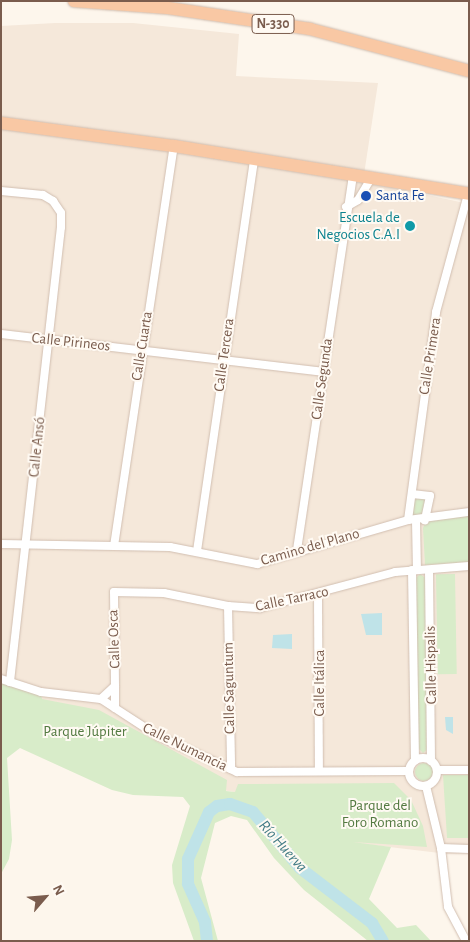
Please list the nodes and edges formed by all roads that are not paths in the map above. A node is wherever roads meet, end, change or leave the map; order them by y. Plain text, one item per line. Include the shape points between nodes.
1 (74, 1) edge
2 (469, 70) edge
3 (1, 123) edge
4 (174, 146) junction
5 (254, 159) junction
6 (352, 175) junction
7 (371, 178) junction
8 (1, 191) edge
9 (468, 194) edge
10 (346, 207) junction
11 (1, 334) edge
12 (49, 340) junction
13 (141, 350) junction
14 (223, 359) junction
15 (323, 372) junction
16 (412, 494) junction
17 (469, 512) edge
18 (412, 520) junction
19 (425, 520) junction
20 (1, 544) edge
21 (27, 544) junction
22 (114, 546) junction
23 (297, 550) junction
24 (197, 551) junction
25 (469, 566) edge
26 (414, 570) junction
27 (429, 570) junction
28 (114, 592) joint
29 (318, 595) junction
30 (228, 606) junction
31 (1, 679) edge
32 (10, 682) junction
33 (115, 686) junction
34 (101, 700) junction
35 (115, 708) junction
36 (415, 760) junction
37 (431, 761) junction
38 (231, 770) junction
39 (437, 770) junction
40 (469, 770) edge
41 (319, 772) junction
42 (408, 772) junction
43 (426, 786) junction
44 (441, 848) junction
45 (469, 849) edge
46 (466, 941) edge

1 - 2 highway, N-330 via 168,8 310,29
3 - 4 highway
4 - 5 highway
4 - 13 street, Calle Cuarta
5 - 6 highway
5 - 14 street, Calle Tercera
6 - 7 highway
6 - 10 street, Calle Segunda via 353,188
7 - 9 highway
7 - 10 street via 358,200
8 - 12 street, Calle Ansó via 43,195 53,201 61,212
9 - 16 street, Calle Primera via 436,312
10 - 15 street, Calle Segunda
11 - 12 street, Calle Pirineos
12 - 13 street, Calle Pirineos
12 - 21 street, Calle Ansó
13 - 14 street, Calle Pirineos
13 - 22 street, Calle Cuarta
14 - 15 street, Calle Pirineos
14 - 24 street, Calle Tercera
15 - 23 street, Calle Segunda
16 - 18 street, Calle Primera
16 - 19 street via 430,496
17 - 19 street, Camino del Plano
18 - 19 street, Camino del Plano
18 - 23 street, Camino del Plano
18 - 26 street, Calle Hispalis
20 - 21 street, Camino del Plano
21 - 22 street, Camino del Plano
21 - 32 street, Calle Ansó
22 - 24 street, Camino del Plano
23 - 24 street, Camino del Plano via 257,564
25 - 27 street, Calle Tarraco
26 - 27 street, Calle Tarraco
26 - 29 street, Calle Tarraco
26 - 36 street, Calle Hispalis
27 - 37 street, Calle Hispalis
28 - 30 street, Calle Tarraco via 164,593
28 - 33 street, Calle Osca
29 - 30 street, Calle Tarraco via 260,608
29 - 41 street, Calle Itálica
30 - 38 street, Calle Saguntum
31 - 32 street, Calle Numancia
32 - 34 street, Calle Numancia via 41,692
33 - 34 street, Calle Osca
33 - 35 street, Calle Osca
34 - 35 street, Calle Numancia
35 - 38 street, Calle Numancia via 158,736
36 - 37 street
36 - 42 street
37 - 39 street
38 - 41 street, Calle Numancia
39 - 40 street
39 - 43 street via 433,782
41 - 42 street, Calle Numancia
42 - 43 street via 414,783
43 - 44 street
44 - 45 street
44 - 46 street via 448,907

